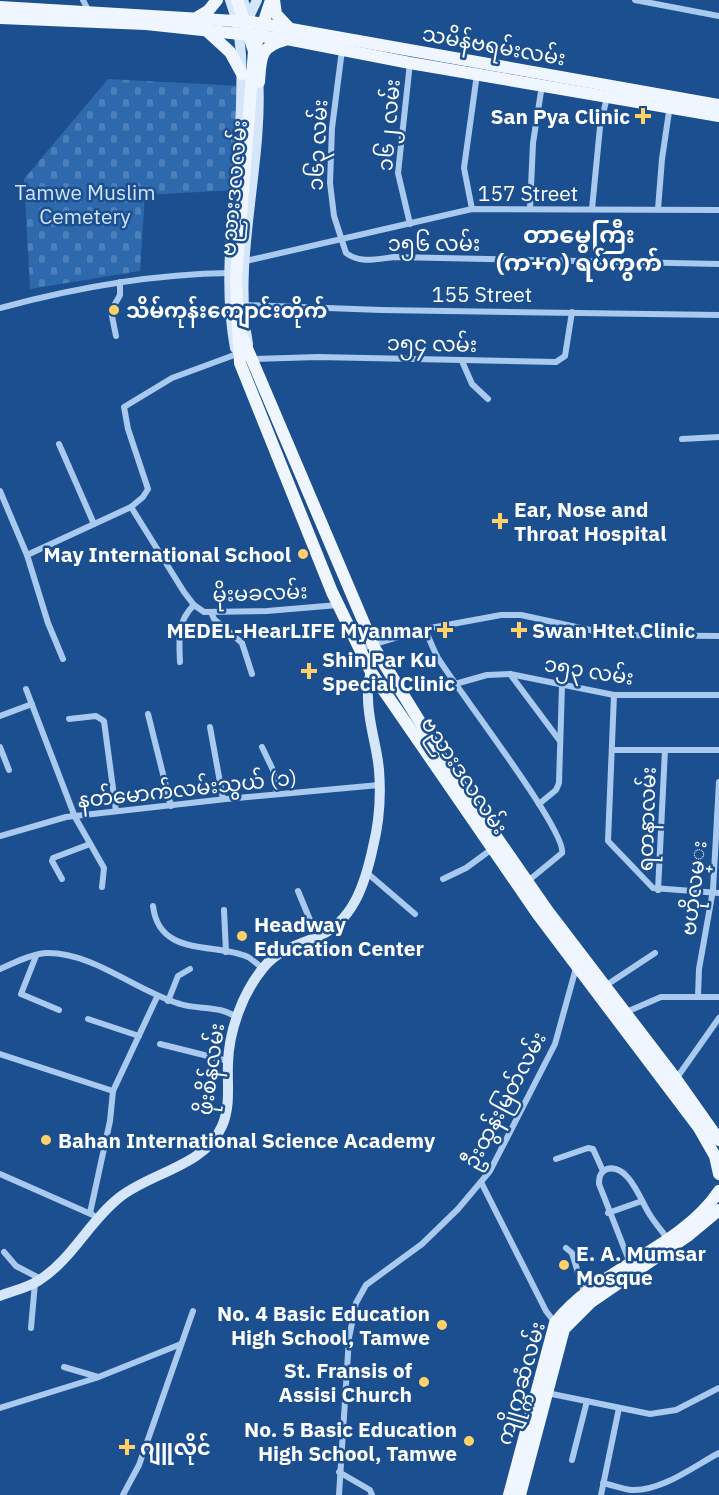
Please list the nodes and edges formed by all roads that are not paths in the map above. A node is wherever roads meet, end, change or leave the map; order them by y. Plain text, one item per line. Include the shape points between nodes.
1 (83, 0) edge
2 (217, 0) edge
3 (230, 0) edge
4 (237, 0) edge
5 (243, 0) edge
6 (257, 0) edge
7 (272, 0) edge
8 (634, 0) edge
9 (0, 7) edge
10 (51, 10) edge
11 (719, 16) edge
12 (89, 17) junction
13 (198, 17) junction
14 (0, 18) edge
15 (249, 26) junction
16 (205, 29) junction
17 (289, 34) junction
18 (343, 44) junction
19 (254, 51) junction
20 (410, 63) junction
21 (448, 63) junction
22 (242, 74) junction
23 (477, 74) junction
24 (259, 82) junction
25 (542, 85) junction
26 (607, 97) junction
27 (671, 102) junction
28 (719, 105) edge
29 (702, 107) junction
30 (719, 116) edge
31 (472, 208) junction
32 (530, 209) junction
33 (592, 209) junction
34 (658, 209) junction
35 (719, 210) edge
36 (410, 224) junction
37 (341, 240) junction
38 (246, 261) junction
39 (719, 264) edge
40 (230, 273) junction
41 (120, 282) junction
42 (244, 305) junction
43 (0, 308) edge
44 (572, 312) junction
45 (719, 315) edge
46 (238, 327) junction
47 (116, 336) dead end
48 (252, 357) junction
49 (238, 358) junction
50 (462, 361) junction
51 (488, 399) dead end
52 (719, 437) edge
53 (682, 439) dead end
54 (59, 444) dead end
55 (300, 469) junction
56 (286, 476) junction
57 (0, 491) edge
58 (131, 507) junction
59 (94, 524) junction
60 (27, 555) junction
61 (194, 605) junction
62 (338, 605) junction
63 (211, 612) junction
64 (425, 629) junction
65 (719, 636) edge
66 (373, 646) junction
67 (358, 649) junction
68 (63, 659) dead end
69 (180, 662) dead end
70 (371, 672) junction
71 (252, 674) dead end
72 (510, 674) junction
73 (455, 684) junction
74 (562, 686) junction
75 (26, 689) dead end
76 (385, 692) junction
77 (614, 695) junction
78 (719, 695) edge
79 (368, 699) junction
80 (32, 704) junction
81 (148, 714) dead end
82 (0, 716) edge
83 (69, 719) dead end
84 (210, 727) dead end
85 (560, 741) junction
86 (0, 747) edge
87 (262, 747) dead end
88 (612, 750) junction
89 (665, 750) junction
90 (719, 750) edge
91 (9, 770) dead end
92 (719, 782) edge
93 (379, 785) junction
94 (458, 790) junction
95 (277, 794) junction
96 (222, 799) junction
97 (539, 804) junction
98 (171, 806) junction
99 (116, 811) junction
100 (75, 817) junction
101 (0, 836) edge
102 (90, 844) junction
103 (492, 849) junction
104 (366, 872) junction
105 (62, 879) dead end
106 (443, 879) dead end
107 (528, 881) junction
108 (102, 887) dead end
109 (658, 890) junction
110 (298, 891) dead end
111 (716, 893) edge
112 (153, 906) dead end
113 (224, 910) dead end
114 (415, 914) dead end
115 (317, 937) junction
116 (226, 952) junction
117 (655, 953) dead end
118 (36, 956) junction
119 (578, 962) junction
120 (263, 968) junction
121 (0, 969) edge
122 (190, 969) dead end
123 (605, 987) junction
124 (157, 997) junction
125 (698, 997) junction
126 (719, 997) edge
127 (168, 1001) junction
128 (59, 1010) dead end
129 (620, 1016) junction
130 (237, 1018) junction
131 (719, 1018) edge
132 (88, 1019) dead end
133 (139, 1036) junction
134 (160, 1044) dead end
135 (0, 1054) edge
136 (228, 1061) junction
137 (669, 1076) junction
138 (113, 1091) junction
139 (717, 1133) edge
140 (556, 1159) dead end
141 (603, 1171) junction
142 (0, 1174) edge
143 (719, 1174) edge
144 (481, 1182) junction
145 (719, 1191) edge
146 (642, 1201) junction
147 (719, 1210) edge
148 (608, 1214) junction
149 (95, 1216) junction
150 (703, 1225) junction
151 (719, 1226) edge
152 (667, 1238) junction
153 (566, 1248) dead end
154 (4, 1252) dead end
155 (630, 1263) junction
156 (38, 1281) junction
157 (585, 1295) junction
158 (0, 1296) edge
159 (193, 1311) dead end
160 (559, 1326) junction
161 (31, 1328) dead end
162 (181, 1344) junction
163 (64, 1367) dead end
164 (98, 1377) junction
165 (719, 1388) edge
166 (547, 1393) junction
167 (587, 1401) junction
168 (0, 1408) edge
169 (620, 1408) junction
170 (719, 1453) edge
171 (572, 1460) dead end
172 (339, 1472) junction
173 (603, 1483) junction
174 (123, 1495) edge
175 (339, 1495) edge
176 (372, 1495) edge
177 (509, 1495) edge
178 (520, 1495) edge
179 (601, 1495) edge

1 - 12 street
2 - 13 main road
3 - 15 main road
4 - 15 main road, bridge
5 - 15 main road
6 - 15 main road
7 - 15 main road
7 - 17 main road
7 - 19 main road, bridge
8 - 11 street
9 - 10 main road
10 - 12 main road
10 - 14 main road
12 - 13 main road
12 - 16 main road
13 - 15 main road
15 - 16 main road
15 - 17 main road, သမိန်ဗရမ်းလမ်း
15 - 19 main road, bridge
15 - 22 main road, ဗညားဒလလမ်း
15 - 24 main road, ဗညားဒလလမ်း
16 - 22 main road via 230,52
17 - 18 main road, သမိန်ဗရမ်းလမ်း
17 - 24 main road via 266,48 261,57
18 - 20 main road, သမိန်ဗရမ်းလမ်း
18 - 21 main road, သမိန်ဗရမ်းလမ်း
18 - 37 street, ၁၆၃ လမ်း via 332,128 330,183
19 - 46 main road, bridge via 236,279
20 - 21 main road, သမိန်ဗရမ်းလမ်း
20 - 36 street, ၁၆၂ လမ်း via 398,173
21 - 23 main road, သမိန်ဗရမ်းလမ်း
21 - 27 main road, သမိန်ဗရမ်းလမ်း
22 - 40 main road, ဗညားဒလလမ်း
23 - 25 main road, သမိန်ဗရမ်းလမ်း
23 - 31 street via 464,168
24 - 38 main road, ဗညားဒလလမ်း
25 - 26 main road, သမိန်ဗရမ်းလမ်း
25 - 32 street via 533,142
26 - 27 main road, သမိန်ဗရမ်းလမ်း
26 - 33 street via 600,126
27 - 29 main road, သမိန်ဗရမ်းလမ်း
27 - 34 street
28 - 29 main road, သမိန်ဗရမ်းလမ်း
29 - 30 main road, သမိန်ဗရမ်းလမ်း
31 - 32 street, 157 Street
31 - 36 street, 157 Street
32 - 33 street, 157 Street
33 - 34 street, 157 Street
34 - 35 street, 157 Street
36 - 37 street, 157 Street
37 - 38 street, 157 Street
37 - 39 street, ၁၅၆ လမ်း via 346,253 362,260 394,257
38 - 42 main road, ဗညားဒလလမ်း
40 - 41 street
40 - 49 main road, ဗညားဒလလမ်း via 230,321
41 - 43 street
41 - 47 street via 120,295 111,311
42 - 44 street, 155 Street
42 - 48 main road, ဗညားဒလလမ်း
44 - 45 street, 155 Street
44 - 50 street, ၁၅၄ လမ်း via 567,346 560,360
46 - 48 main road, ဗညားဒလလမ်း
46 - 49 main road, ဗညားဒလလမ်း
48 - 50 street, ၁၅၄ လမ်း
48 - 55 main road, ဗညားဒလလမ်း
49 - 56 main road, ဗညားဒလလမ်း
49 - 58 street via 171,378 124,407 148,489
50 - 51 street via 472,384
52 - 53 street
54 - 59 street
55 - 56 main road
55 - 66 main road, ဗညားဒလလမ်း
56 - 62 main road, ဗညားဒလလမ်း
57 - 60 street
58 - 59 street
58 - 61 street, မိုးမခလမ်း
59 - 60 street
60 - 68 street
61 - 63 street, မိုးမခလမ်း
61 - 69 street via 180,626
62 - 63 street, မိုးမခလမ်း
62 - 67 main road, ဗညားဒလလမ်း
63 - 71 street via 242,643
64 - 65 street via 522,615 613,635
64 - 66 street
64 - 73 street
66 - 67 street
66 - 70 main road, ဖိုးစိန်လမ်း
66 - 94 main road, ဗညားဒလလမ်း
67 - 70 main road, ဗညားဒလလမ်း
70 - 76 main road, ဗညားဒလလမ်း
70 - 79 main road, ဖိုးစိန်လမ်း
72 - 73 street, ၁၅၃ လမ်း via 487,675
72 - 74 street, ၁၅၃ လမ်း
72 - 85 street
73 - 97 street
74 - 77 street, ၁၅၃ လမ်း
74 - 85 street
75 - 80 street
76 - 79 main road via 374,692
76 - 94 main road, ဗညားဒလလမ်း
77 - 78 street, ၁၅၃ လမ်း
77 - 88 street
79 - 93 main road, ဖိုးစိန်လမ်း
80 - 82 street
80 - 100 street
81 - 98 street
83 - 99 street via 96,716 104,721
84 - 96 street
85 - 97 street via 558,787
86 - 91 street
87 - 95 street via 273,770
88 - 89 street
88 - 109 street via 608,841
89 - 90 street
89 - 109 street, ရတနာလမ်း
92 - 111 street, ဗဟိုလမ္း
93 - 95 street, နတ်မောက်လမ်းသွယ် (၁)
93 - 104 main road, ဖိုးစိန်လမ်း via 373,846
94 - 103 main road, ဗညားဒလလမ်း
94 - 107 main road, ဗညားဒလလမ်း
95 - 96 street, နတ်မောက်လမ်းသွယ် (၁)
96 - 98 street, နတ်မောက်လမ်းသွယ် (၁)
97 - 107 street via 563,849
98 - 99 street, နတ်မောက်လမ်းသွယ် (၁)
99 - 100 street, နတ်မောက်လမ်းသွယ် (၁)
100 - 101 street, နတ်မောက်လမ်းသွယ် (၁)
100 - 102 street
102 - 105 street via 53,858
102 - 108 street via 104,868
103 - 106 street
103 - 119 main road, ဗညားဒလလမ်း
104 - 114 street
104 - 115 main road, ဖိုးစိန်လမ်း via 345,919
107 - 119 main road, ဗညားဒလလမ်း
109 - 111 street
110 - 115 street
111 - 125 street, ဗဟိုလမ္း via 699,969
112 - 116 street via 154,920 188,947
113 - 116 street
115 - 120 main road, ဖိုးစိန်လမ်း via 289,947
116 - 120 street via 248,957
117 - 123 street
118 - 121 street
118 - 124 street via 48,953 92,962
118 - 128 street via 21,994
119 - 123 main road, ဗညားဒလလမ်း
119 - 129 main road, ဗညားဒလလမ်း
119 - 144 street, ဦးထွန်းမြတ်လမ်း via 555,1044
120 - 130 main road, ဖိုးစိန်လမ်း via 249,988
122 - 127 street via 178,976
123 - 129 main road, ဗညားဒလလမ်း
124 - 127 street
124 - 133 street
125 - 126 street
125 - 129 street via 661,997
127 - 130 street via 227,1011
129 - 137 main road, ဗညားဒလလမ်း
130 - 136 main road, ဖိုးစိန်လမ်း
131 - 137 street
132 - 133 street
133 - 138 street
134 - 136 street
135 - 138 street
136 - 149 main road, ဖိုးစိန်လမ်း via 228,1106 211,1143 190,1161 120,1197
137 - 139 main road, ဗညားဒလလမ်း
137 - 143 main road, ဗညားဒလလမ်း via 709,1143
138 - 149 street
140 - 141 street via 593,1149
141 - 146 street via 612,1168 621,1172
141 - 148 street via 599,1184
142 - 149 street
144 - 160 street
144 - 172 street, ဦးထွန်းမြတ်လမ်း via 422,1244 361,1292 349,1338
145 - 152 main road, ကျိုက္ကဆံလမ်း via 704,1210
146 - 148 street
146 - 152 street
147 - 150 main road, ကျိုက္ကဆံလမ်း
148 - 155 street
149 - 156 main road, ဖိုးစိန်လမ်း via 73,1250
150 - 151 main road
150 - 160 main road, ကျိုက္ကဆံလမ်း
152 - 155 main road, ကျိုက္ကဆံလမ်း
153 - 157 street via 572,1254
154 - 156 street
155 - 157 main road, ကျိုက္ကဆံလမ်း
156 - 158 main road, ဖိုးစိန်လမ်း
156 - 161 street
157 - 160 main road, ကျိုက္ကဆံလမ်း
159 - 162 street
160 - 166 main road, ကျိုက္ကဆံလမ်း
160 - 177 main road, ကျိုက္ကဆံလမ်း
162 - 164 street
162 - 174 street via 139,1465
163 - 164 street
164 - 168 street
165 - 169 street via 675,1410 660,1413
166 - 167 street
166 - 178 main road, ကျိုက္ကဆံလမ်း
167 - 169 street
167 - 171 street
169 - 173 street
170 - 173 street via 661,1484 642,1489
172 - 175 street, ဦးထွန်းမြတ်လမ်း
172 - 176 street
173 - 179 street

